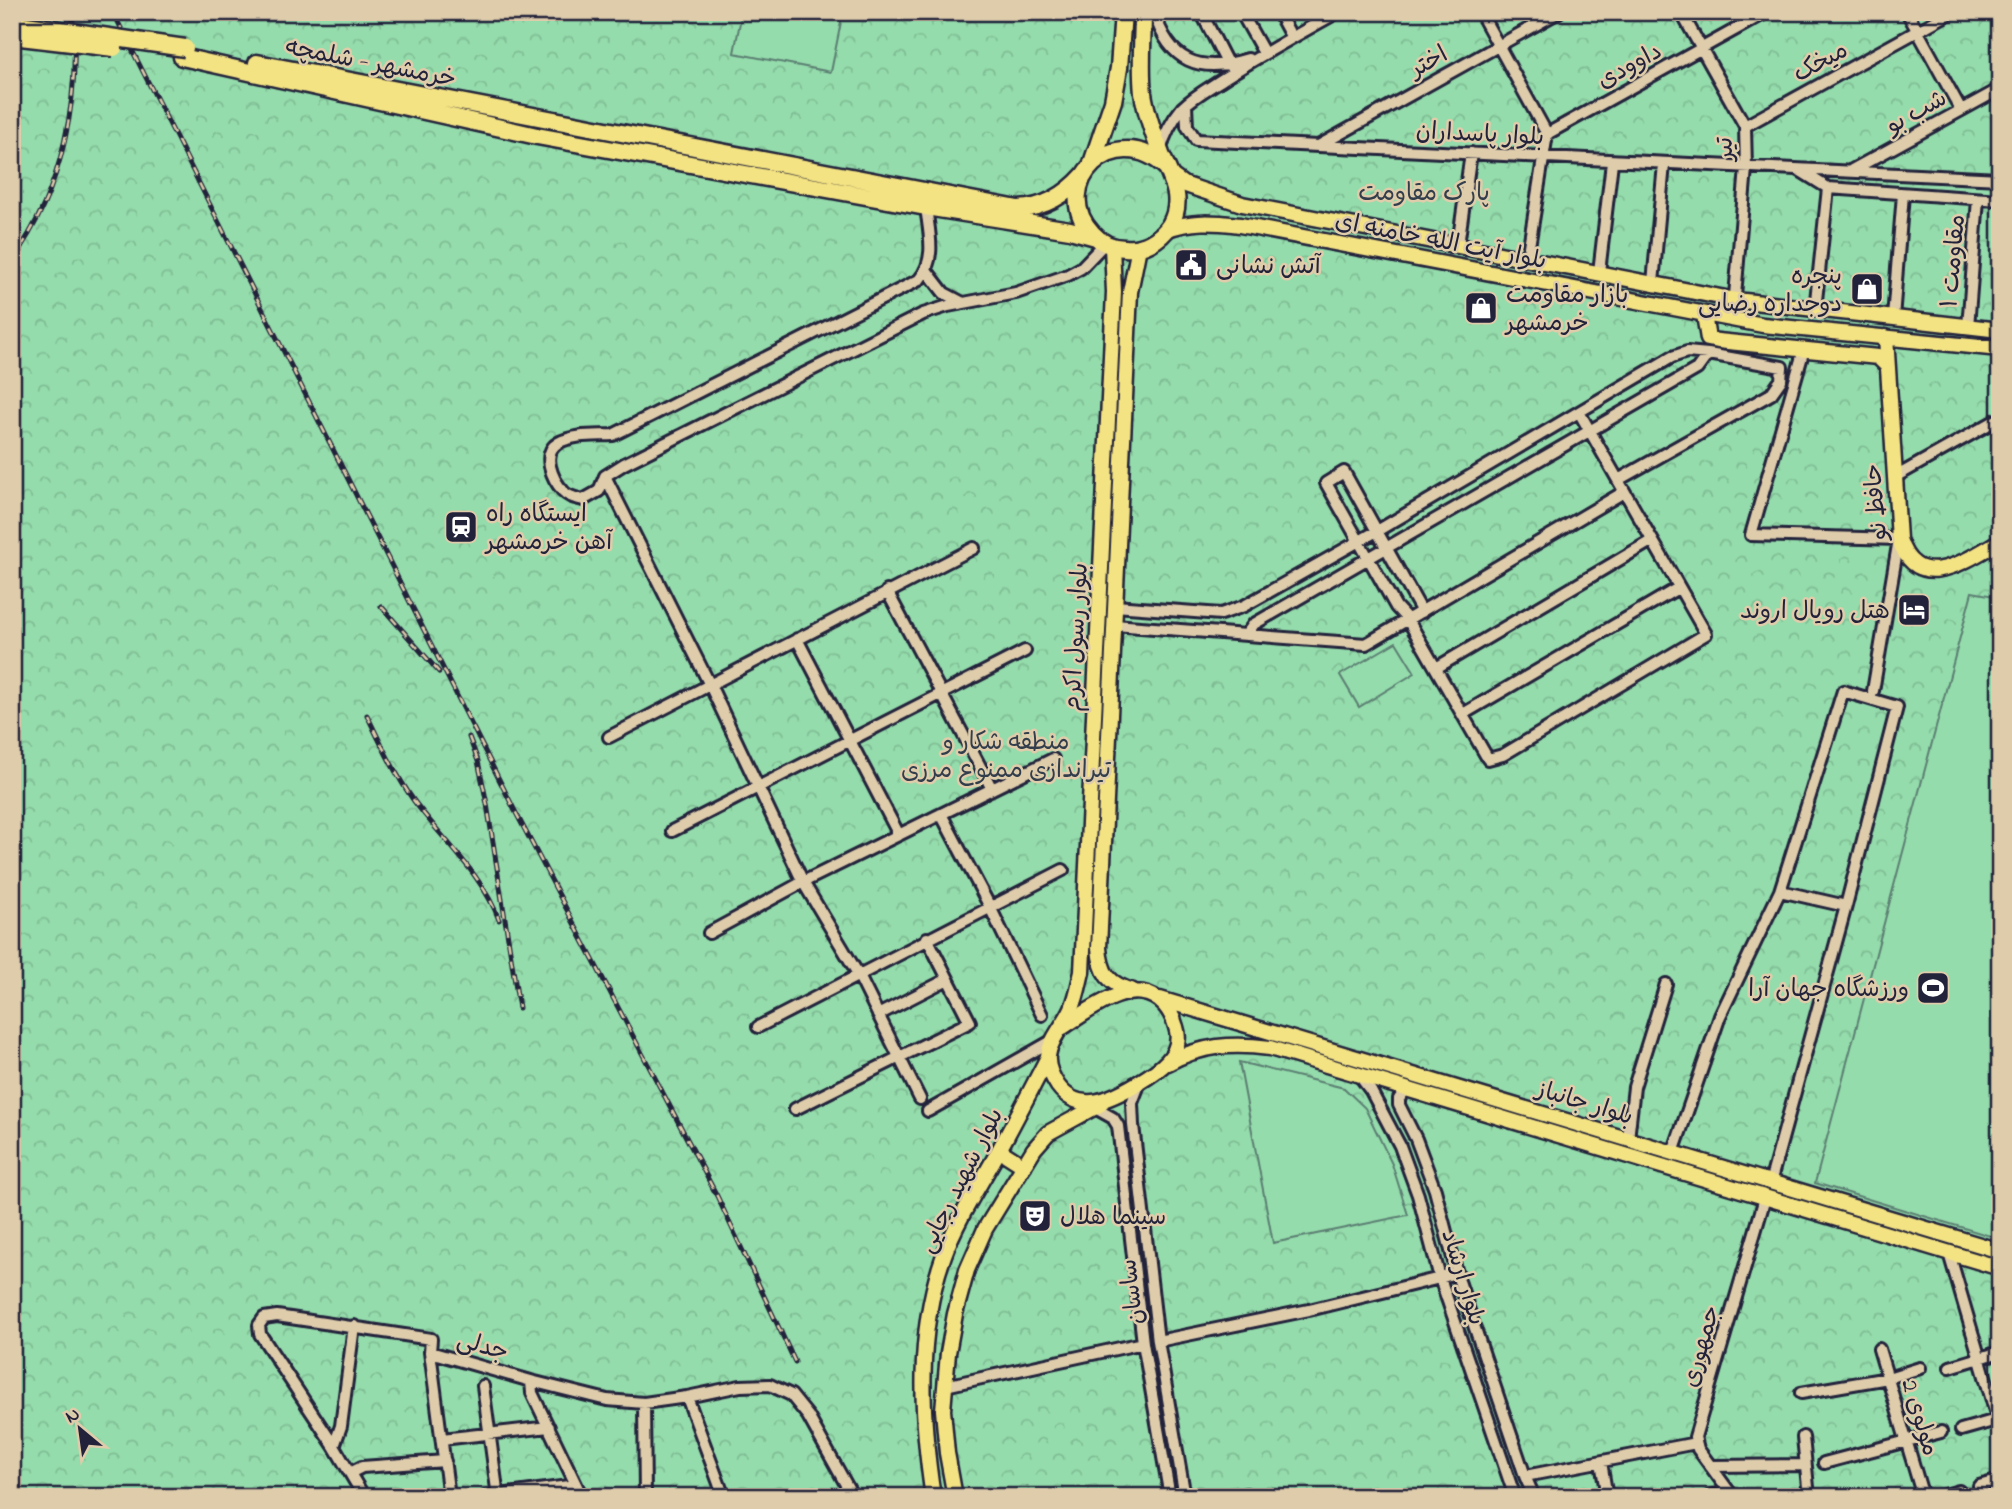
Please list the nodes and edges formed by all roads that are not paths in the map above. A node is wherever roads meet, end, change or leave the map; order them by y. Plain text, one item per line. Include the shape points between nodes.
1 (1123, 12) edge
2 (1143, 12) edge
3 (1154, 12) edge
4 (1201, 12) edge
5 (1241, 12) edge
6 (1278, 12) edge
7 (1338, 12) edge
8 (1480, 12) edge
9 (1559, 12) edge
10 (1681, 12) edge
11 (1767, 12) edge
12 (1907, 12) edge
13 (1952, 12) edge
14 (12, 23) edge
15 (1917, 32) junction
16 (12, 36) edge
17 (1292, 38) junction
18 (1499, 46) junction
19 (1702, 48) junction
20 (184, 52) junction
21 (1264, 53) junction
22 (1227, 65) junction
23 (2000, 89) edge
24 (1186, 105) junction
25 (1961, 110) junction
26 (1745, 126) junction
27 (1547, 134) junction
28 (1318, 146) junction
29 (1160, 151) junction
30 (1471, 153) junction
31 (1542, 159) junction
32 (1612, 162) junction
33 (1664, 164) junction
34 (1746, 168) junction
35 (1088, 169) junction
36 (1799, 170) junction
37 (1852, 170) junction
38 (1169, 172) junction
39 (2000, 179) edge
40 (1828, 188) junction
41 (1903, 194) junction
42 (1978, 199) junction
43 (2000, 200) edge
44 (926, 207) junction
45 (1166, 230) junction
46 (1104, 242) junction
47 (1458, 245) junction
48 (1139, 247) junction
49 (1527, 259) junction
50 (927, 271) junction
51 (1599, 272) junction
52 (1653, 283) junction
53 (1736, 300) junction
54 (964, 303) junction
55 (1815, 310) junction
56 (1704, 315) junction
57 (1893, 318) junction
58 (1733, 319) junction
59 (1968, 327) junction
60 (2000, 330) edge
61 (1886, 337) junction
62 (1804, 349) junction
63 (2000, 349) edge
64 (1708, 354) junction
65 (1887, 366) junction
66 (1579, 412) junction
67 (2000, 418) edge
68 (1589, 429) junction
69 (1483, 468) junction
70 (605, 476) junction
71 (1895, 477) junction
72 (1618, 481) junction
73 (1492, 485) junction
74 (1624, 492) junction
75 (1377, 531) junction
76 (1899, 539) junction
77 (1359, 541) junction
78 (1651, 541) junction
79 (2000, 541) edge
80 (1387, 547) junction
81 (974, 548) dead end
82 (1368, 558) junction
83 (1678, 588) junction
84 (887, 592) junction
85 (1115, 606) junction
86 (1244, 606) junction
87 (1151, 609) junction
88 (1422, 611) junction
89 (1408, 620) junction
90 (1254, 624) junction
91 (1114, 625) junction
92 (1150, 628) junction
93 (1246, 635) junction
94 (797, 639) junction
95 (1097, 646) junction
96 (1113, 647) junction
97 (1025, 651) dead end
98 (1436, 668) junction
99 (710, 685) junction
100 (1873, 691) dead end
101 (941, 693) junction
102 (1463, 714) junction
103 (609, 737) dead end
104 (850, 740) junction
105 (1053, 759) dead end
106 (759, 786) junction
107 (992, 789) junction
108 (941, 814) junction
109 (672, 831) dead end
110 (899, 835) junction
111 (1063, 870) dead end
112 (803, 881) junction
113 (1780, 891) junction
114 (1846, 906) junction
115 (990, 907) junction
116 (709, 933) dead end
117 (928, 938) junction
118 (858, 974) junction
119 (948, 979) junction
120 (1666, 984) dead end
121 (1138, 992) junction
122 (1157, 998) junction
123 (878, 1015) junction
124 (1042, 1015) dead end
125 (758, 1027) dead end
126 (1059, 1033) junction
127 (1048, 1056) junction
128 (899, 1057) junction
129 (1166, 1064) junction
130 (1359, 1075) junction
131 (1139, 1082) junction
132 (1406, 1089) junction
133 (1113, 1098) junction
134 (920, 1099) dead end
135 (1095, 1108) junction
136 (795, 1109) dead end
137 (928, 1111) dead end
138 (1628, 1139) junction
139 (999, 1150) junction
140 (1673, 1153) junction
141 (1024, 1166) junction
142 (1770, 1183) junction
143 (1765, 1198) junction
144 (2000, 1251) edge
145 (1949, 1253) junction
146 (2000, 1268) edge
147 (1457, 1272) junction
148 (1440, 1278) junction
149 (354, 1326) junction
150 (1158, 1341) junction
151 (1143, 1343) junction
152 (1879, 1349) dead end
153 (430, 1352) junction
154 (2000, 1352) edge
155 (1979, 1358) junction
156 (1950, 1367) dead end
157 (1920, 1368) dead end
158 (1888, 1378) junction
159 (531, 1381) junction
160 (483, 1386) dead end
161 (945, 1386) junction
162 (1801, 1393) dead end
163 (687, 1397) junction
164 (644, 1403) junction
165 (1999, 1422) edge
166 (549, 1427) junction
167 (1961, 1430) dead end
168 (1941, 1432) dead end
169 (489, 1434) junction
170 (1803, 1437) dead end
171 (442, 1439) junction
172 (1906, 1441) junction
173 (1696, 1443) junction
174 (334, 1446) junction
175 (445, 1461) junction
176 (1601, 1462) junction
177 (1824, 1463) dead end
178 (1804, 1465) junction
179 (1710, 1466) junction
180 (350, 1474) junction
181 (1525, 1476) junction
182 (2000, 1480) edge
183 (576, 1485) junction
184 (1979, 1486) dead end
185 (1959, 1491) dead end
186 (1731, 1494) edge
187 (498, 1496) edge
188 (364, 1497) edge
189 (449, 1497) edge
190 (485, 1497) edge
191 (582, 1497) edge
192 (645, 1497) edge
193 (724, 1497) edge
194 (853, 1497) edge
195 (933, 1497) edge
196 (955, 1497) edge
197 (1170, 1497) edge
198 (1185, 1497) edge
199 (1231, 1497) edge
200 (1249, 1497) edge
201 (1515, 1497) edge
202 (1534, 1497) edge
203 (1607, 1497) edge
204 (1708, 1497) edge
205 (1809, 1497) edge
206 (1923, 1497) edge
207 (1938, 1497) edge

1 - 35 highway via 1113,101
2 - 29 highway via 1143,92
3 - 22 street via 1177,54 1203,65
4 - 22 street
5 - 21 street
6 - 17 street
7 - 17 street
8 - 18 street
9 - 18 street, اختر
10 - 19 street, تیر
11 - 19 street, داوودی
12 - 15 street
13 - 15 street, میخک
14 - 20 highway, bridge
15 - 25 street
15 - 26 street, میخک
16 - 20 highway, bridge
17 - 21 street
18 - 27 street
18 - 28 street, اختر
19 - 26 street, تیر
19 - 27 street, داوودی
20 - 35 highway, خرمشهر - شلمچه via 1018,209 1059,197
20 - 44 highway, خرمشهر - شلمچه via 537,136
21 - 22 street
21 - 24 street
23 - 25 street, شب بو
24 - 28 street, بلوار پاسداران via 1187,126 1196,140
24 - 29 street
25 - 37 street, شب بو
26 - 34 street, تیر
27 - 31 street
28 - 30 street, بلوار پاسداران
29 - 38 highway
30 - 31 street, بلوار پاسداران
30 - 47 street
31 - 32 street, بلوار پاسداران
31 - 49 street
32 - 33 street, بلوار پاسداران
32 - 51 street
33 - 34 street, بلوار پاسداران
33 - 52 street
34 - 36 street, بلوار پاسداران
34 - 53 street, تیر
35 - 38 highway via 1103,156 1130,149 1157,159
35 - 46 highway via 1079,188 1080,215
36 - 37 street, بلوار پاسداران
36 - 40 street, بلوار پاسداران
37 - 39 street, بلوار پاسداران
38 - 45 highway via 1177,198
38 - 47 main road, بلوار آیت الله خامنه ای via 1192,187 1242,204
40 - 41 street, بلوار پاسداران
40 - 55 street
41 - 42 street, بلوار پاسداران
41 - 57 street
42 - 43 street, بلوار پاسداران
42 - 59 street, مقاومت ۱
44 - 46 highway, خرمشهر - شلمچه via 1070,230
44 - 50 street via 932,251
45 - 48 highway
45 - 56 main road, بلوار آیت الله خامنه ای via 1206,221 1240,225
46 - 48 highway via 1121,248
46 - 54 street via 1082,268 1068,275 1016,293
46 - 95 main road, بلوار رسول اکرم via 1114,292
47 - 49 main road, بلوار آیت الله خامنه ای
48 - 85 main road, بلوار رسول اکرم via 1130,292
49 - 51 main road, بلوار آیت الله خامنه ای
50 - 54 street via 944,293
50 - 70 street via 904,288 612,435 572,436 555,444 549,466 570,497 583,500 599,491
51 - 52 main road, بلوار آیت الله خامنه ای
52 - 53 main road, بلوار آیت الله خامنه ای
53 - 55 main road, بلوار آیت الله خامنه ای
53 - 58 street, تیر
54 - 70 street via 923,314
55 - 57 main road, بلوار آیت الله خامنه ای
56 - 58 main road, بلوار آیت الله خامنه ای
56 - 62 main road via 1708,338
57 - 59 main road, بلوار آیت الله خامنه ای
58 - 61 main road, بلوار آیت الله خامنه ای
59 - 60 main road, بلوار آیت الله خامنه ای
61 - 63 main road, بلوار آیت الله خامنه ای
61 - 65 main road, حافظ نو
62 - 65 main road via 1878,357
62 - 76 street via 1751,535
64 - 66 street via 1687,352 1672,357
64 - 68 street via 1697,369
64 - 72 street via 1782,367 1781,380 1771,394
65 - 71 main road, حافظ نو
66 - 68 street
66 - 69 street
67 - 71 street
68 - 72 street
68 - 73 street
69 - 73 street
69 - 75 street
70 - 99 street
71 - 76 main road, حافظ نو
72 - 74 street
73 - 80 street
74 - 78 street
74 - 88 street
75 - 77 street
75 - 77 street via 1344,472 1326,483
75 - 80 street
76 - 79 main road, حافظ نو via 1909,559 1933,570 1956,567
76 - 100 street
77 - 82 street
77 - 86 street
78 - 83 street
78 - 98 street
80 - 82 street
80 - 88 street
81 - 84 street
82 - 89 street
82 - 90 street
83 - 102 street
83 - 102 street via 1706,634 1503,755 1488,759
84 - 94 street
84 - 101 street
85 - 87 street
85 - 91 main road, بلوار رسول اکرم
86 - 87 street via 1221,614
86 - 90 street
87 - 92 street
88 - 89 street
89 - 93 street via 1366,644
89 - 98 street
90 - 93 street
91 - 92 street
91 - 96 main road, بلوار رسول اکرم
92 - 93 street
94 - 99 street
94 - 104 street
95 - 96 main road
95 - 126 main road, بلوار رسول اکرم via 1082,972
96 - 121 main road, بلوار رسول اکرم via 1099,948 1108,978
97 - 101 street
98 - 102 street
99 - 103 street
99 - 106 street
101 - 104 street
101 - 107 street
104 - 106 street
104 - 110 street
105 - 107 street
106 - 109 street
106 - 112 street
107 - 108 street
108 - 110 street
108 - 115 street
110 - 112 street
111 - 115 street
112 - 116 street
112 - 118 street
113 - 114 street
113 - 114 street via 1843,691 1897,707
113 - 140 street via 1720,1016
114 - 142 street
115 - 117 street
115 - 124 street
117 - 118 street
117 - 119 street
118 - 123 street
118 - 125 street
119 - 123 street
119 - 128 street via 970,1022
120 - 138 street via 1634,1087
121 - 122 main road
121 - 126 main road via 1123,993
122 - 129 main road via 1167,1007 1178,1031 1174,1054
122 - 138 main road, بلوار جانباز
123 - 128 street
126 - 127 main road
126 - 137 street
127 - 133 main road via 1056,1082 1074,1099 1087,1103
127 - 139 main road, بلوار شهید رجایی
128 - 134 street
128 - 136 street
129 - 130 main road, بلوار جانباز via 1199,1049 1234,1044 1270,1048
129 - 131 main road
130 - 132 main road, بلوار جانباز
130 - 148 street, بلوار ارشاد via 1400,1146
131 - 133 main road
131 - 150 street, ساسان via 1132,1103 1133,1125
132 - 143 main road, بلوار جانباز
132 - 147 street, بلوار ارشاد via 1399,1105 1435,1190
133 - 135 main road, بلوار شهید رجایی
135 - 141 main road, بلوار شهید رجایی via 1048,1133
135 - 151 street, ساسان via 1118,1126
138 - 140 main road, بلوار جانباز
139 - 141 main road
139 - 195 main road, بلوار شهید رجایی via 944,1256 931,1306 922,1409
140 - 142 main road, بلوار جانباز
141 - 161 main road, بلوار شهید رجایی via 985,1229 967,1270 955,1314
142 - 143 main road
142 - 144 main road, بلوار جانباز
143 - 145 main road, بلوار جانباز
143 - 173 street, جمهوری
145 - 146 main road, بلوار جانباز
145 - 155 street
147 - 148 street
147 - 181 street, بلوار ارشاد
148 - 150 street
148 - 201 street, بلوار ارشاد
149 - 153 street, جدلی via 431,1339
149 - 174 street via 341,1426
149 - 174 street, جدلی via 277,1316 264,1318 259,1325 260,1334
150 - 198 street, ساسان
151 - 161 street
151 - 197 street, ساسان
152 - 158 street, مولوی 2
153 - 159 street, جدلی
153 - 171 street
154 - 155 street
155 - 156 street
155 - 165 street
157 - 158 street
158 - 162 street
158 - 172 street, مولوی 2
159 - 164 street, جدلی via 607,1400
159 - 166 street
160 - 169 street
161 - 196 main road, بلوار شهید رجایی via 944,1421
163 - 164 street, جدلی
163 - 193 street
163 - 194 street, جدلی via 770,1385 792,1395
164 - 192 street
165 - 167 street
166 - 169 street
166 - 183 street
168 - 172 street
169 - 171 street
169 - 187 street
170 - 178 street
171 - 175 street
172 - 177 street
172 - 206 street, مولوی 2
173 - 176 street
173 - 179 street
174 - 180 street, جدلی
175 - 180 street via 362,1467
175 - 189 street
176 - 181 street
176 - 203 street
178 - 179 street
178 - 205 street
179 - 186 street
180 - 188 street, جدلی
181 - 202 street, بلوار ارشاد
182 - 184 street
183 - 187 street
183 - 191 street
185 - 207 street
186 - 204 street
187 - 190 street
199 - 200 street via 1246,1493

